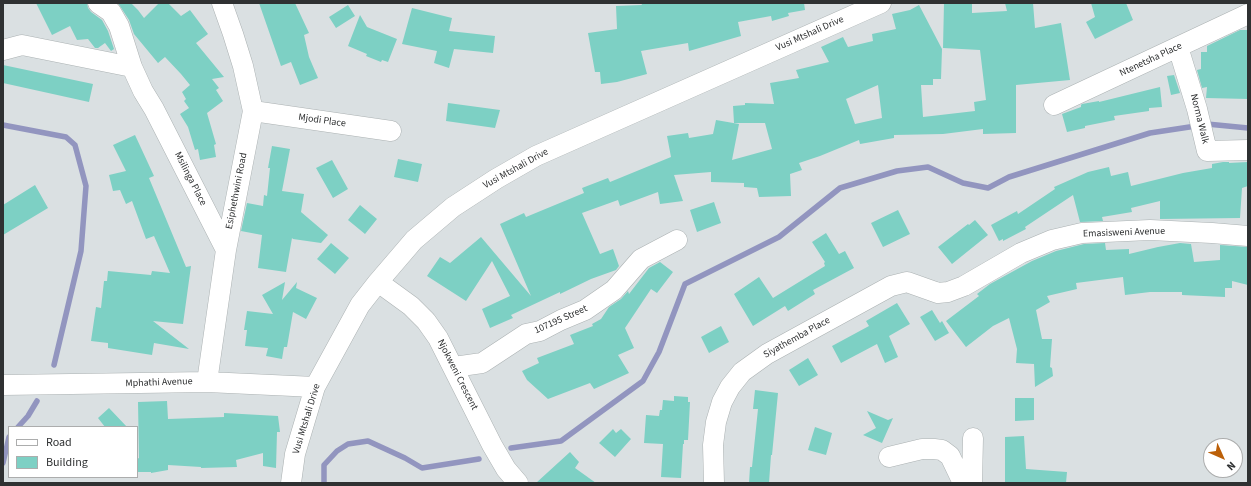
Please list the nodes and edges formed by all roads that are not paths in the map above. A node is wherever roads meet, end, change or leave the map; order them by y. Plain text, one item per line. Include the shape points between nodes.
1 (98, 3) edge
2 (222, 3) edge
3 (881, 3) edge
4 (1248, 14) edge
5 (1178, 47) junction
6 (3, 50) edge
7 (132, 66) junction
8 (1054, 106) dead end
9 (253, 111) junction
10 (391, 131) dead end
11 (1248, 150) edge
12 (1248, 236) edge
13 (677, 240) dead end
14 (226, 250) junction
15 (378, 282) junction
16 (964, 286) joint
17 (454, 367) junction
18 (207, 382) junction
19 (3, 385) edge
20 (315, 387) junction
21 (973, 438) dead end
22 (889, 457) dead end
23 (291, 483) edge
24 (518, 483) edge
25 (714, 483) edge
26 (963, 483) edge
27 (972, 483) edge

1 - 7 street, Msilinga Place via 111,12 119,26
2 - 9 street, Esiphethwini Road via 234,34
3 - 15 street, Vusi Mtshali Drive via 536,156 453,207 414,240
4 - 5 street, Ntenetsha Place
5 - 8 street, Ntenetsha Place
5 - 11 street, Norma Walk via 1198,109 1207,151
6 - 7 street via 22,45
7 - 14 street, Msilinga Place
9 - 10 street, Mjodi Place
9 - 14 street, Esiphethwini Road
12 - 16 street, Emasisweni Avenue via 1150,230 1082,233 1052,240 1021,253
13 - 17 street, 107195 Street via 641,259 614,290 585,310 526,334 482,363
14 - 18 street, Esiphethwini Road
15 - 17 street, Njokweni Crescent via 411,306 426,321
15 - 20 street, Vusi Mtshali Drive via 360,305
16 - 25 street, Siyathemba Place via 938,293 907,282 891,286 767,354 742,372 722,402 716,422 713,445
17 - 24 street, Njokweni Crescent via 492,445
18 - 19 street, Mphathi Avenue
18 - 20 street, Mphathi Avenue
20 - 23 street, Vusi Mtshali Drive via 295,454
21 - 27 street
22 - 26 street via 922,449 942,450 950,456

